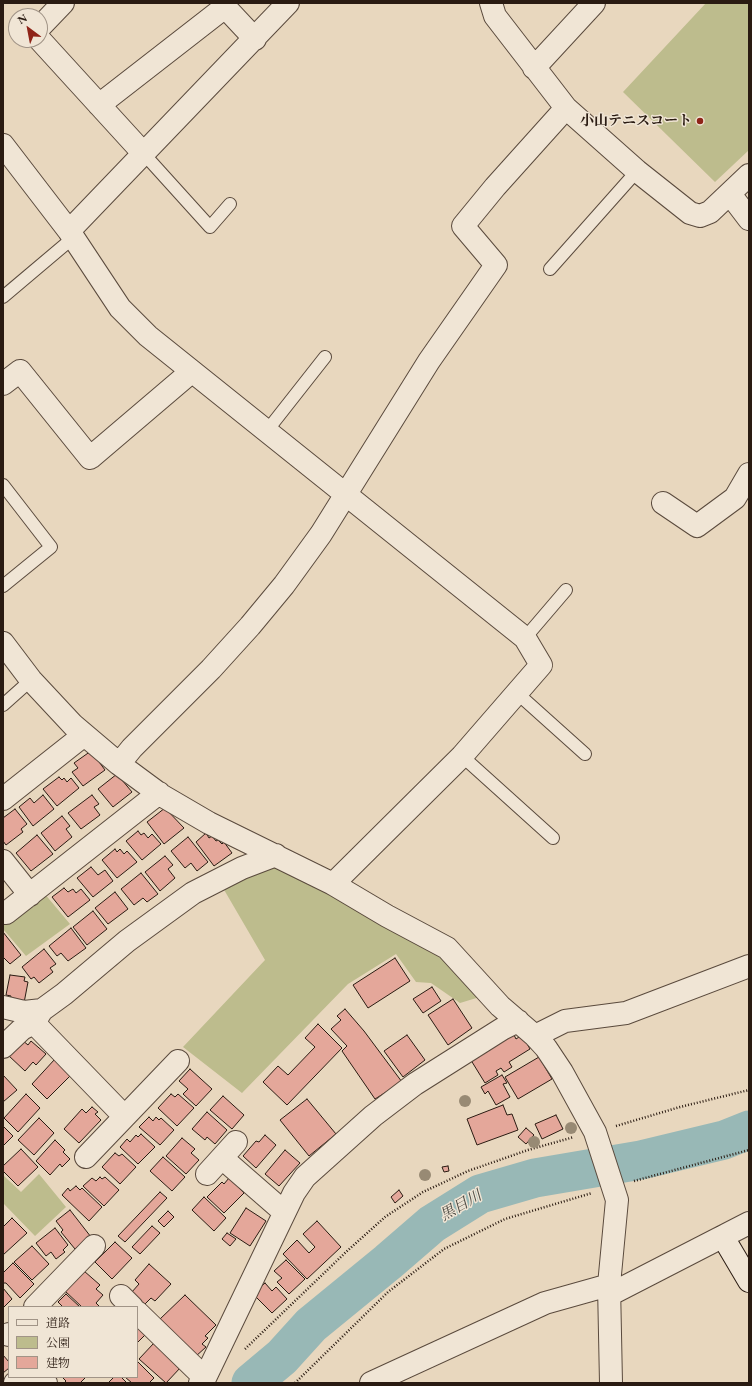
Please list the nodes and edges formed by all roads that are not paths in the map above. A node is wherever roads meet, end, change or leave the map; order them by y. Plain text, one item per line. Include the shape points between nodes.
1 (63, 3) edge
2 (288, 3) edge
3 (491, 3) edge
4 (594, 3) edge
5 (48, 19) edge
6 (255, 39) junction
7 (47, 48) edge
8 (534, 68) junction
9 (99, 105) junction
10 (566, 108) junction
11 (3, 145) edge
12 (144, 154) junction
13 (637, 171) junction
14 (749, 175) edge
15 (730, 194) junction
16 (230, 204) dead end
17 (749, 219) edge
18 (72, 234) junction
19 (550, 269) dead end
20 (3, 297) edge
21 (325, 357) dead end
22 (191, 372) junction
23 (3, 384) edge
24 (266, 432) junction
25 (749, 474) edge
26 (3, 485) edge
27 (345, 494) junction
28 (663, 503) dead end
29 (3, 586) edge
30 (566, 590) dead end
31 (525, 638) junction
32 (3, 643) edge
33 (32, 680) junction
34 (517, 693) junction
35 (3, 705) edge
36 (84, 735) junction
37 (585, 754) dead end
38 (462, 756) junction
39 (119, 764) junction
40 (159, 793) junction
41 (3, 799) edge
42 (553, 838) dead end
43 (276, 855) junction
44 (3, 861) edge
45 (333, 884) junction
46 (30, 895) junction
47 (6, 913) dead end
48 (749, 966) edge
49 (3, 1007) edge
50 (38, 1017) junction
51 (518, 1020) junction
52 (535, 1036) junction
53 (3, 1047) edge
54 (178, 1061) dead end
55 (124, 1116) junction
56 (236, 1142) dead end
57 (86, 1157) dead end
58 (222, 1158) junction
59 (207, 1174) dead end
60 (284, 1212) junction
61 (749, 1223) edge
62 (723, 1237) junction
63 (94, 1246) dead end
64 (749, 1281) edge
65 (609, 1290) junction
66 (36, 1306) edge
67 (138, 1313) edge
68 (202, 1380) edge
69 (371, 1383) edge
70 (611, 1383) edge

1 - 5 street
2 - 6 street
3 - 8 street via 495,16
4 - 8 street
6 - 9 street via 225,7
6 - 12 street
7 - 9 street
8 - 10 street
9 - 12 street
10 - 13 street
10 - 27 street via 463,226 496,265 429,361
11 - 18 street
12 - 16 lane via 210,227
12 - 18 street
13 - 15 street via 690,214 700,216 710,212
13 - 19 lane
14 - 15 street
15 - 17 street
18 - 20 lane
18 - 22 street via 120,308 148,336
21 - 24 lane
22 - 23 street via 90,458 20,371
22 - 24 street
24 - 27 street
25 - 28 street via 735,498 697,526
26 - 29 lane via 51,548
27 - 31 street
27 - 39 street via 321,534 255,620
30 - 31 lane
31 - 34 street via 541,665
32 - 33 street
33 - 35 lane
33 - 36 street
34 - 37 lane
34 - 38 street
36 - 39 street
36 - 41 street
38 - 42 lane
38 - 45 street
39 - 40 street
40 - 43 street via 208,823
40 - 46 street
43 - 45 street
43 - 50 street via 193,892 127,941
44 - 46 street
45 - 51 street via 447,948 500,1006
46 - 47 street
48 - 52 street via 626,1013 564,1021
49 - 50 street
50 - 53 street
50 - 55 street
51 - 52 street
51 - 60 street via 428,1075 373,1116 305,1177
52 - 65 street via 562,1072 596,1135 613,1184 617,1200
54 - 55 street
55 - 57 street
56 - 58 street
58 - 59 street
58 - 60 street
60 - 68 street
61 - 62 street
62 - 64 street
62 - 65 street
63 - 66 street
65 - 69 street via 545,1303
65 - 70 street
67 - 68 street

